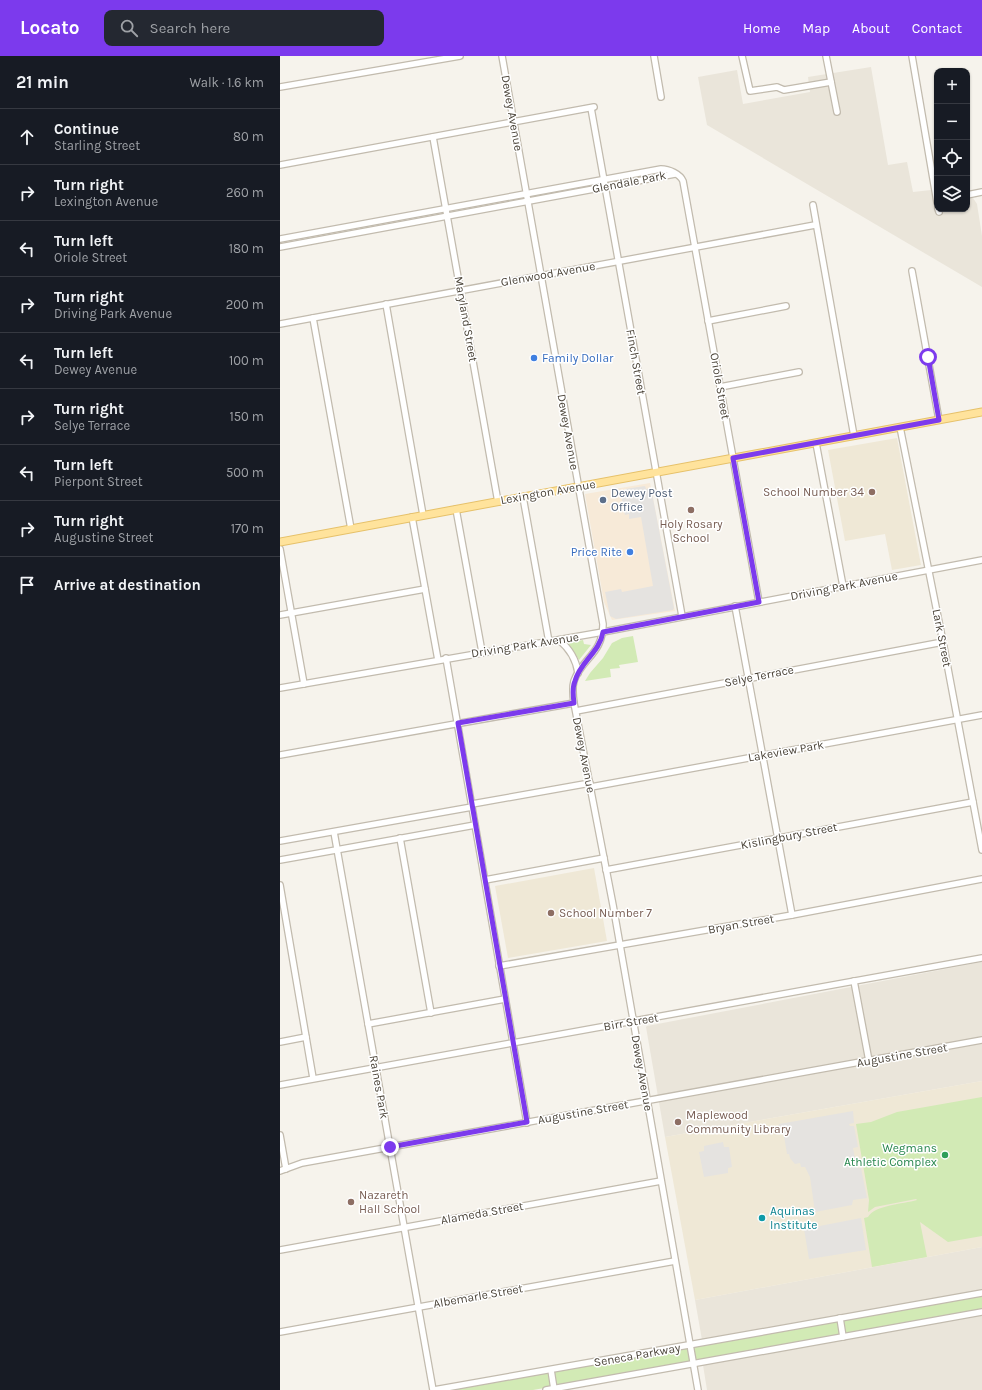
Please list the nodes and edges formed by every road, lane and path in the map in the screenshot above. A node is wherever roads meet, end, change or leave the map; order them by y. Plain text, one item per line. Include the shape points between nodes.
1 (460, 56) edge
2 (502, 56) edge
3 (654, 56) edge
4 (742, 56) edge
5 (826, 56) edge
6 (912, 56) edge
7 (831, 82) junction
8 (280, 88) edge
9 (661, 97) dead end
10 (837, 112) dead end
11 (514, 122) junction
12 (433, 137) junction
13 (280, 165) edge
14 (676, 174) junction
15 (604, 180) junction
16 (934, 184) edge
17 (605, 187) junction
18 (982, 192) edge
19 (526, 194) junction
20 (970, 194) edge
21 (528, 201) junction
22 (813, 205) dead end
23 (446, 209) junction
24 (447, 216) junction
25 (815, 225) junction
26 (280, 239) edge
27 (280, 247) edge
28 (695, 247) junction
29 (618, 262) junction
30 (912, 271) dead end
31 (541, 276) junction
32 (461, 290) junction
33 (386, 304) junction
34 (786, 306) dead end
35 (313, 318) junction
36 (708, 320) junction
37 (280, 324) edge
38 (799, 372) dead end
39 (720, 387) junction
40 (982, 412) edge
41 (939, 420) junction
42 (900, 427) junction
43 (854, 436) junction
44 (816, 443) junction
45 (733, 458) junction
46 (656, 473) junction
47 (578, 487) junction
48 (523, 497) junction
49 (498, 502) junction
50 (456, 509) junction
51 (423, 515) junction
52 (412, 517) junction
53 (351, 528) junction
54 (280, 542) edge
55 (280, 549) edge
56 (982, 560) edge
57 (929, 570) junction
58 (844, 586) junction
59 (425, 589) junction
60 (759, 602) junction
61 (735, 606) junction
62 (291, 613) junction
63 (280, 615) edge
64 (682, 616) junction
65 (603, 632) junction
66 (559, 640) junction
67 (548, 642) junction
68 (944, 642) junction
69 (482, 652) junction
70 (446, 658) junction
71 (438, 660) junction
72 (578, 673) junction
73 (748, 678) junction
74 (304, 684) junction
75 (280, 688) edge
76 (574, 703) junction
77 (576, 711) junction
78 (982, 715) edge
79 (958, 719) junction
80 (458, 723) junction
81 (280, 755) edge
82 (762, 755) junction
83 (590, 785) junction
84 (973, 802) junction
85 (472, 806) junction
86 (475, 825) junction
87 (334, 832) junction
88 (400, 838) junction
89 (778, 838) junction
90 (280, 841) edge
91 (337, 850) junction
92 (982, 850) edge
93 (604, 858) junction
94 (280, 860) edge
95 (606, 870) junction
96 (982, 879) edge
97 (485, 880) junction
98 (280, 885) edge
99 (792, 915) junction
100 (619, 945) junction
101 (982, 958) edge
102 (500, 966) junction
103 (854, 981) junction
104 (505, 999) junction
105 (431, 1012) junction
106 (633, 1022) junction
107 (368, 1024) junction
108 (306, 1037) junction
109 (982, 1040) edge
110 (280, 1042) edge
111 (513, 1043) junction
112 (869, 1061) junction
113 (376, 1067) junction
114 (313, 1078) junction
115 (280, 1085) edge
116 (647, 1101) junction
117 (527, 1122) junction
118 (280, 1135) edge
119 (390, 1147) junction
120 (286, 1169) junction
121 (280, 1171) edge
122 (661, 1182) junction
123 (404, 1227) junction
124 (280, 1250) edge
125 (675, 1261) junction
126 (982, 1293) edge
127 (418, 1307) junction
128 (982, 1312) edge
129 (840, 1318) junction
130 (280, 1332) edge
131 (843, 1337) junction
132 (690, 1345) junction
133 (693, 1364) junction
134 (550, 1370) junction
135 (554, 1389) junction
136 (434, 1390) edge
137 (546, 1390) edge
138 (698, 1390) edge

1 - 8 street
2 - 11 street, Dewey Avenue
3 - 9 street
4 - 7 street via 750,92 777,87 784,90
5 - 7 street
6 - 16 street
7 - 10 street
11 - 12 street
11 - 15 street, Finch Street via 593,107
11 - 19 street, Dewey Avenue
12 - 13 street
12 - 23 street, Maryland Street
14 - 15 street, Glendale Park via 663,169
14 - 17 street, Glendale Park
14 - 28 street, Oriole Street via 683,180
15 - 17 street, Finch Street
15 - 19 street, Glendale Park
17 - 21 street, Glendale Park
17 - 29 street, Finch Street
18 - 20 street
19 - 21 street, Dewey Avenue
19 - 23 street, Glendale Park
21 - 24 street, Glendale Park
21 - 31 street, Dewey Avenue
22 - 25 street
23 - 24 street, Maryland Street
23 - 26 street, Glendale Park
24 - 27 street, Glendale Park
24 - 32 street, Maryland Street
25 - 28 street, Glenwood Avenue
25 - 43 street
28 - 29 street, Glenwood Avenue
28 - 36 street, Oriole Street
29 - 31 street, Glenwood Avenue
29 - 46 street, Finch Street
30 - 41 street
31 - 32 street, Glenwood Avenue
31 - 47 street, Dewey Avenue
32 - 33 street, Glenwood Avenue
32 - 49 street, Maryland Street
33 - 35 street, Glenwood Avenue
33 - 51 street
34 - 36 street
35 - 37 street, Glenwood Avenue
35 - 53 street
36 - 39 street, Oriole Street
38 - 39 street
39 - 45 street, Oriole Street
40 - 41 main road, Lexington Avenue
41 - 42 main road, Lexington Avenue
42 - 43 main road, Lexington Avenue
42 - 57 street, Lark Street
43 - 44 main road, Lexington Avenue
44 - 45 main road, Lexington Avenue
44 - 58 street
45 - 46 main road, Lexington Avenue
45 - 60 street, Oriole Street
46 - 47 main road, Lexington Avenue
46 - 64 street, Finch Street
47 - 48 main road, Lexington Avenue
47 - 65 street, Dewey Avenue
48 - 49 main road, Lexington Avenue
48 - 67 street
49 - 50 main road, Lexington Avenue
50 - 51 main road, Lexington Avenue
50 - 69 street
51 - 52 main road, Lexington Avenue
52 - 53 main road, Lexington Avenue
52 - 59 street
53 - 54 main road, Lexington Avenue
55 - 62 street
56 - 57 street, Driving Park Avenue
57 - 58 street, Driving Park Avenue
57 - 68 street, Lark Street
58 - 60 street, Driving Park Avenue
59 - 62 street
59 - 71 street
60 - 61 street, Driving Park Avenue
61 - 64 street, Driving Park Avenue
61 - 73 street
62 - 63 street
62 - 74 street
64 - 65 street, Driving Park Avenue
65 - 66 street, Driving Park Avenue
65 - 72 street, Dewey Avenue via 599,645
66 - 67 street, Driving Park Avenue
66 - 72 street via 575,658
67 - 69 street, Driving Park Avenue
68 - 73 street, Selye Terrace
68 - 79 street, Lark Street
69 - 70 street, Driving Park Avenue
70 - 71 street, Driving Park Avenue
70 - 80 street
71 - 74 street, Driving Park Avenue
72 - 76 street, Dewey Avenue via 574,686
73 - 77 street, Selye Terrace
73 - 82 street
74 - 75 street, Driving Park Avenue
76 - 77 street, Dewey Avenue
76 - 80 street
77 - 83 street, Dewey Avenue
78 - 79 street, Lakeview Park
79 - 82 street, Lakeview Park
79 - 84 street, Lark Street
80 - 81 street
80 - 85 street
82 - 83 street, Lakeview Park
82 - 89 street
83 - 85 street, Lakeview Park
83 - 93 street, Dewey Avenue
84 - 89 street, Kislingbury Street
84 - 92 street, Lark Street
85 - 86 street
85 - 87 street, Lakeview Park
86 - 88 street
86 - 97 street
87 - 90 street, Lakeview Park
87 - 91 street, Raines Park
88 - 91 street
88 - 105 street
89 - 95 street, Kislingbury Street
89 - 99 street
91 - 94 street
91 - 107 street, Raines Park
93 - 95 street, Dewey Avenue
93 - 97 street
95 - 100 street, Dewey Avenue
96 - 99 street, Bryan Street
97 - 102 street
98 - 108 street
99 - 100 street, Bryan Street
100 - 102 street, Bryan Street
100 - 106 street, Dewey Avenue
101 - 103 street, Birr Street
102 - 104 street
103 - 106 street, Birr Street
103 - 112 street
104 - 105 street
104 - 111 street
105 - 107 street
106 - 111 street, Birr Street
106 - 116 street, Dewey Avenue
107 - 113 street, Raines Park
108 - 110 street
108 - 114 street
109 - 112 street, Augustine Street
111 - 113 street, Birr Street
111 - 117 street
112 - 116 street, Augustine Street
113 - 114 street, Birr Street
113 - 119 street, Raines Park
114 - 115 street, Birr Street
116 - 117 street, Augustine Street
116 - 122 street, Dewey Avenue
117 - 119 street, Augustine Street
118 - 120 street
119 - 120 street, Augustine Street via 302,1163
119 - 123 street, Raines Park
120 - 121 street, Augustine Street
122 - 123 street, Alameda Street
122 - 125 street, Dewey Avenue
123 - 124 street, Alameda Street
123 - 127 street, Raines Park
125 - 127 street, Albemarle Street
125 - 132 street, Dewey Avenue
126 - 129 street, Seneca Parkway
127 - 130 street, Albemarle Street
127 - 136 street, Raines Park
128 - 131 street, Seneca Parkway
129 - 131 street
129 - 132 street, Seneca Parkway
131 - 133 street, Seneca Parkway
132 - 133 street, Dewey Avenue
132 - 134 street, Seneca Parkway
133 - 135 street, Seneca Parkway
133 - 138 street, Dewey Avenue
134 - 135 street
134 - 136 street, Seneca Parkway
135 - 137 street, Seneca Parkway

